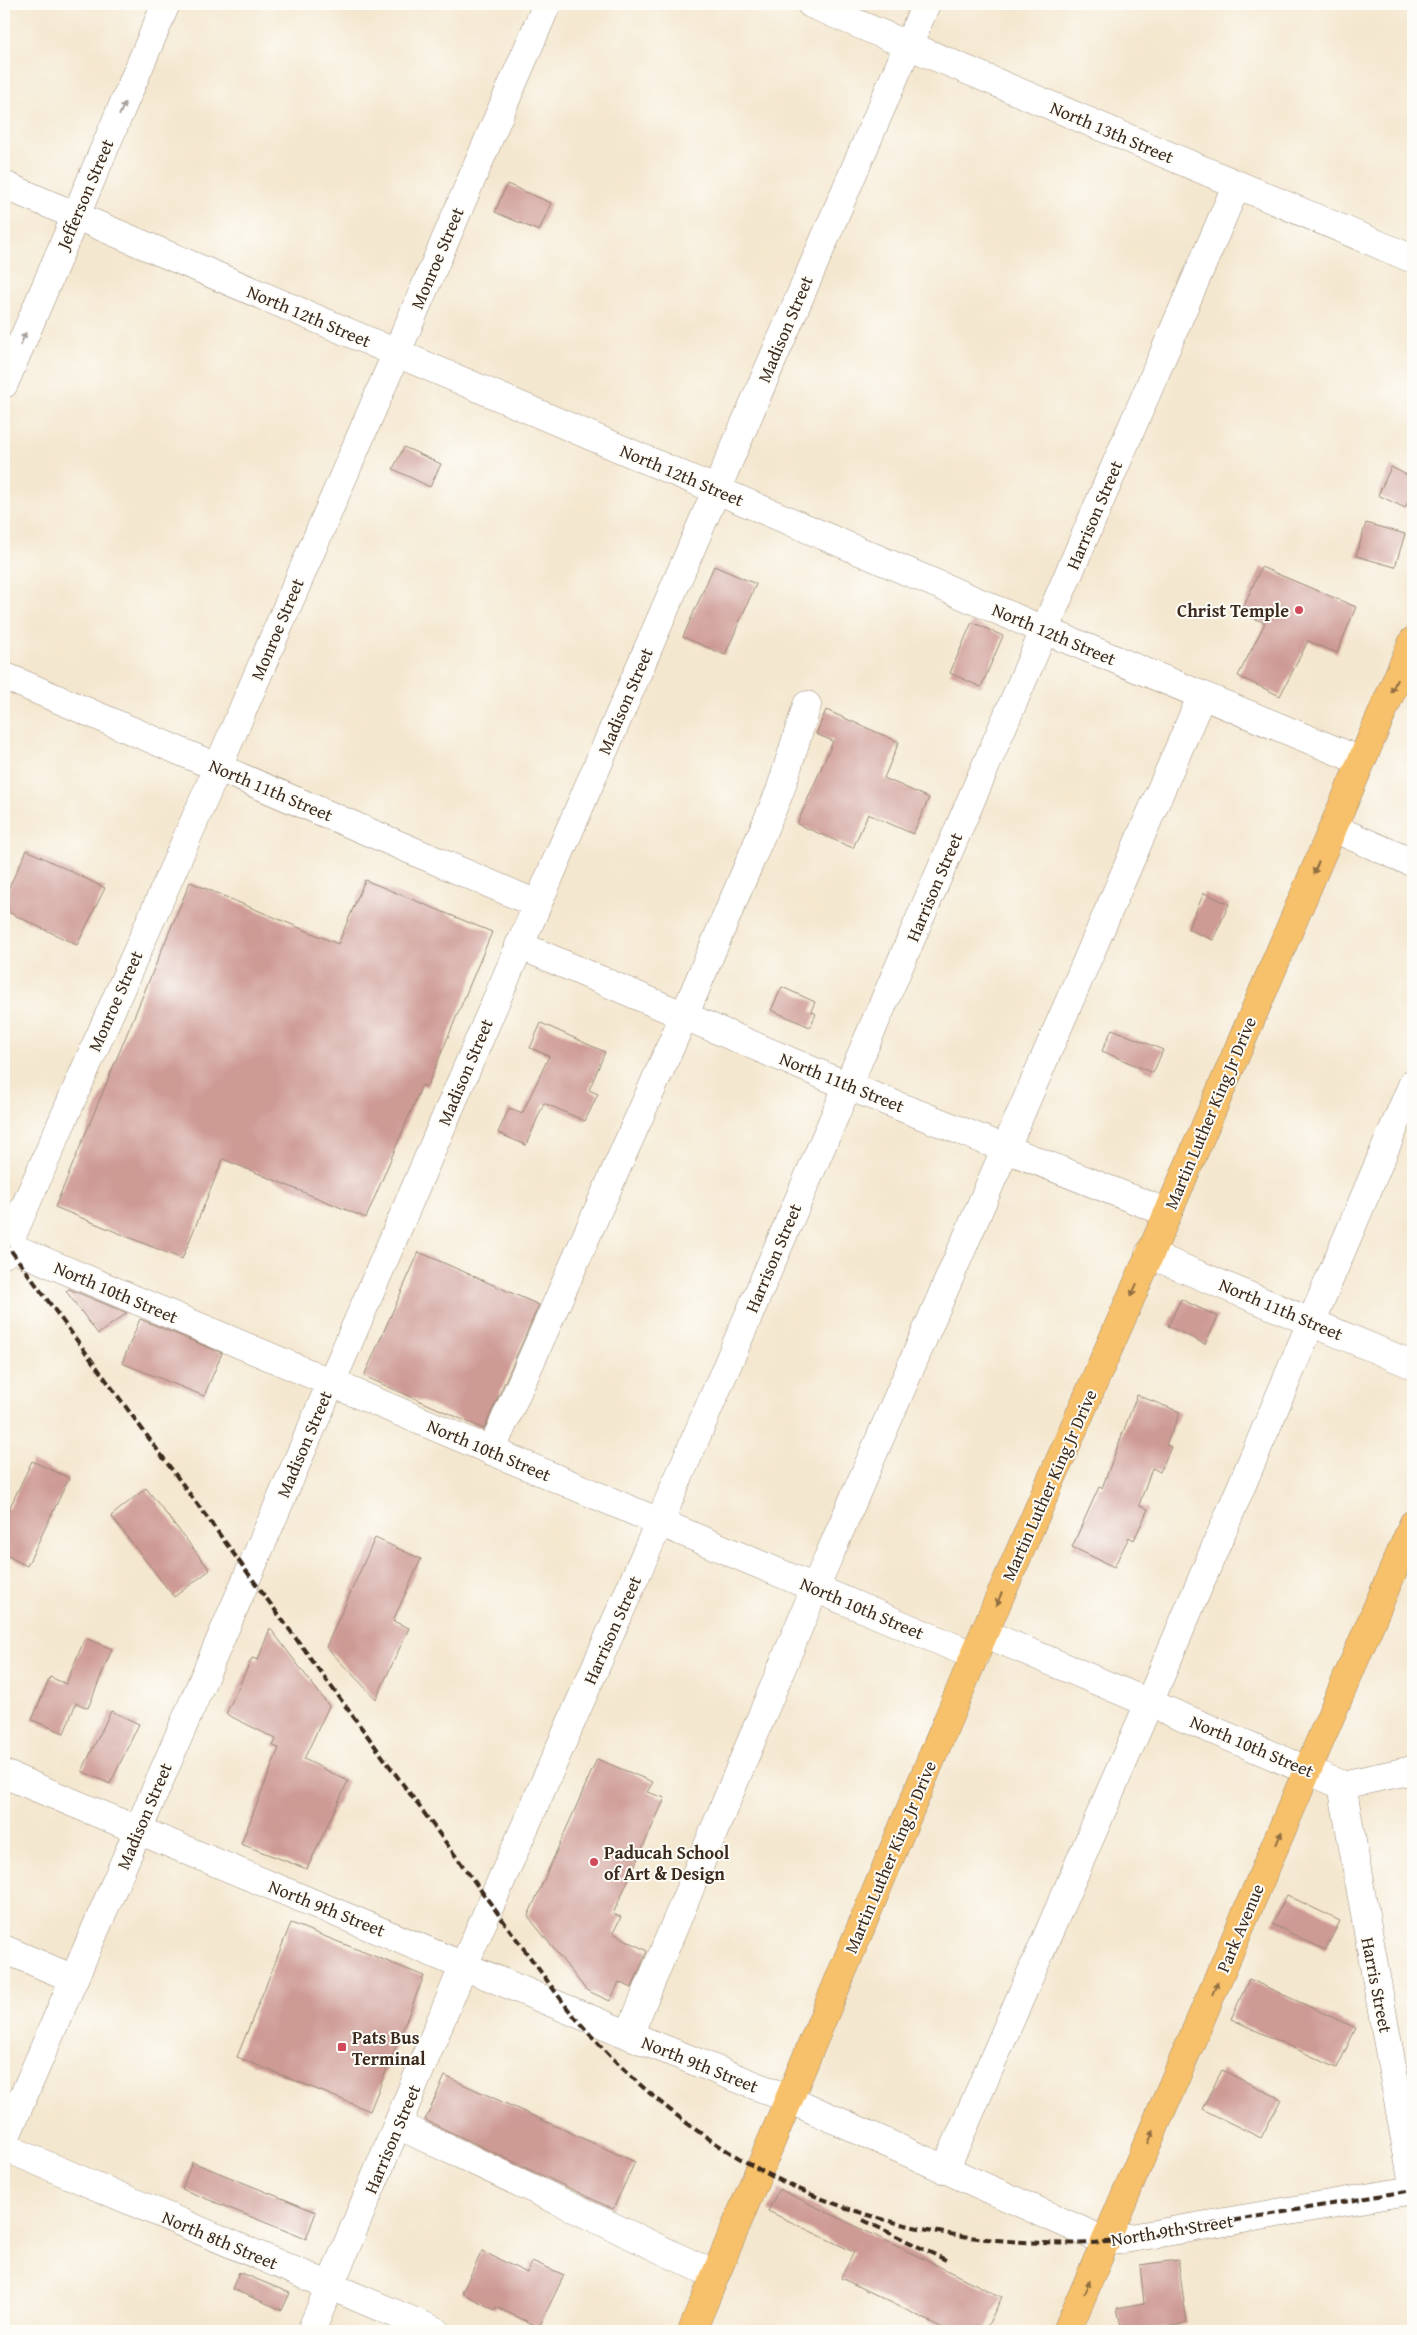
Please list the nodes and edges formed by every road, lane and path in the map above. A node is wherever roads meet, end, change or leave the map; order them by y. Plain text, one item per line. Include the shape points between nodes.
1 (166, 4) edge
2 (547, 4) edge
3 (811, 4) edge
4 (926, 4) edge
5 (908, 45) junction
6 (4, 185) edge
7 (1236, 186) junction
8 (76, 216) junction
9 (1413, 259) edge
10 (396, 353) junction
11 (4, 384) edge
12 (716, 490) junction
13 (1044, 630) junction
14 (1413, 641) edge
15 (4, 676) edge
16 (1202, 695) junction
17 (808, 704) dead end
18 (1361, 761) junction
19 (218, 767) junction
20 (1333, 828) junction
21 (1413, 863) edge
22 (537, 904) junction
23 (520, 945) junction
24 (684, 1016) junction
25 (1413, 1083) edge
26 (848, 1086) junction
27 (1005, 1148) junction
28 (1168, 1213) junction
29 (5, 1248) edge
30 (1149, 1254) junction
31 (1312, 1321) junction
32 (1413, 1365) edge
33 (331, 1383) junction
34 (491, 1451) junction
35 (660, 1523) junction
36 (1413, 1524) edge
37 (815, 1588) junction
38 (979, 1644) junction
39 (1149, 1702) junction
40 (1413, 1770) edge
41 (1308, 1771) junction
42 (4, 1774) edge
43 (1342, 1785) junction
44 (138, 1831) junction
45 (4, 1949) edge
46 (464, 1965) junction
47 (74, 1979) junction
48 (629, 2035) junction
49 (789, 2099) junction
50 (398, 2125) junction
51 (4, 2141) edge
52 (4, 2147) edge
53 (945, 2170) junction
54 (1413, 2185) edge
55 (1413, 2190) edge
56 (1107, 2242) junction
57 (715, 2275) junction
58 (330, 2287) junction
59 (311, 2331) edge
60 (436, 2331) edge
61 (692, 2331) edge
62 (1067, 2331) edge

8 -> 1 street, Jefferson Street
2 - 10 street, Monroe Street
3 - 5 street, North 13th Street
4 - 5 street, Madison Street
5 - 7 street, North 13th Street
5 - 12 street, Madison Street
6 - 8 street, North 12th Street
7 - 9 street, North 13th Street
7 - 13 street, Harrison Street
8 - 10 street, North 12th Street
11 -> 8 street, Jefferson Street
10 - 12 street, North 12th Street
10 - 19 street, Monroe Street
12 - 13 street, North 12th Street
12 - 22 street, Madison Street
13 - 16 street, North 12th Street
13 - 26 street, Harrison Street
14 -> 18 main road, Martin Luther King Jr Drive
15 - 19 street, North 11th Street
16 - 18 street, North 12th Street
16 - 27 street
17 - 24 street via 780,791
18 - 20 main road, Martin Luther King Jr Drive
19 - 22 street, North 11th Street
19 - 29 street, Monroe Street
20 - 21 street
20 -> 28 main road, Martin Luther King Jr Drive
22 - 23 street, Madison Street
23 - 24 street, North 11th Street
23 - 33 street, Madison Street
24 - 26 street, North 11th Street
24 - 34 street
25 - 31 street
26 - 27 street, North 11th Street
26 - 35 street, Harrison Street
27 - 28 street, North 11th Street
27 - 37 street
28 - 30 main road, Martin Luther King Jr Drive
29 - 33 street, North 10th Street
30 - 31 street, North 11th Street
30 -> 38 main road, Martin Luther King Jr Drive
31 - 32 street, North 11th Street
31 - 39 street
33 - 34 street, North 10th Street
33 - 44 street, Madison Street
34 - 35 street, North 10th Street
35 - 37 street, North 10th Street
35 - 46 street, Harrison Street
36 - 41 main road, Park Avenue
37 - 38 street, North 10th Street
37 - 48 street
38 - 39 street, North 10th Street
38 - 49 main road, Martin Luther King Jr Drive
39 - 41 street, North 10th Street
39 - 53 street
40 - 43 street
41 - 43 street, North 10th Street
56 -> 41 main road, Park Avenue
42 - 44 street, North 9th Street
43 - 54 street, Harris Street
44 - 46 street, North 9th Street
44 - 47 street, Madison Street
45 - 47 street
46 - 48 street, North 9th Street
46 - 50 street, Harrison Street
47 - 51 street, Madison Street
48 - 49 street, North 9th Street
49 - 53 street, North 9th Street
49 - 57 main road, Martin Luther King Jr Drive
50 - 57 street
50 - 58 street, Harrison Street
52 - 58 street, North 8th Street
53 - 56 street, North 9th Street
55 - 56 street, North 9th Street
62 -> 56 main road, Park Avenue
57 - 61 main road, Martin Luther King Jr Drive
58 - 59 street, Harrison Street
58 - 60 street, North 8th Street

